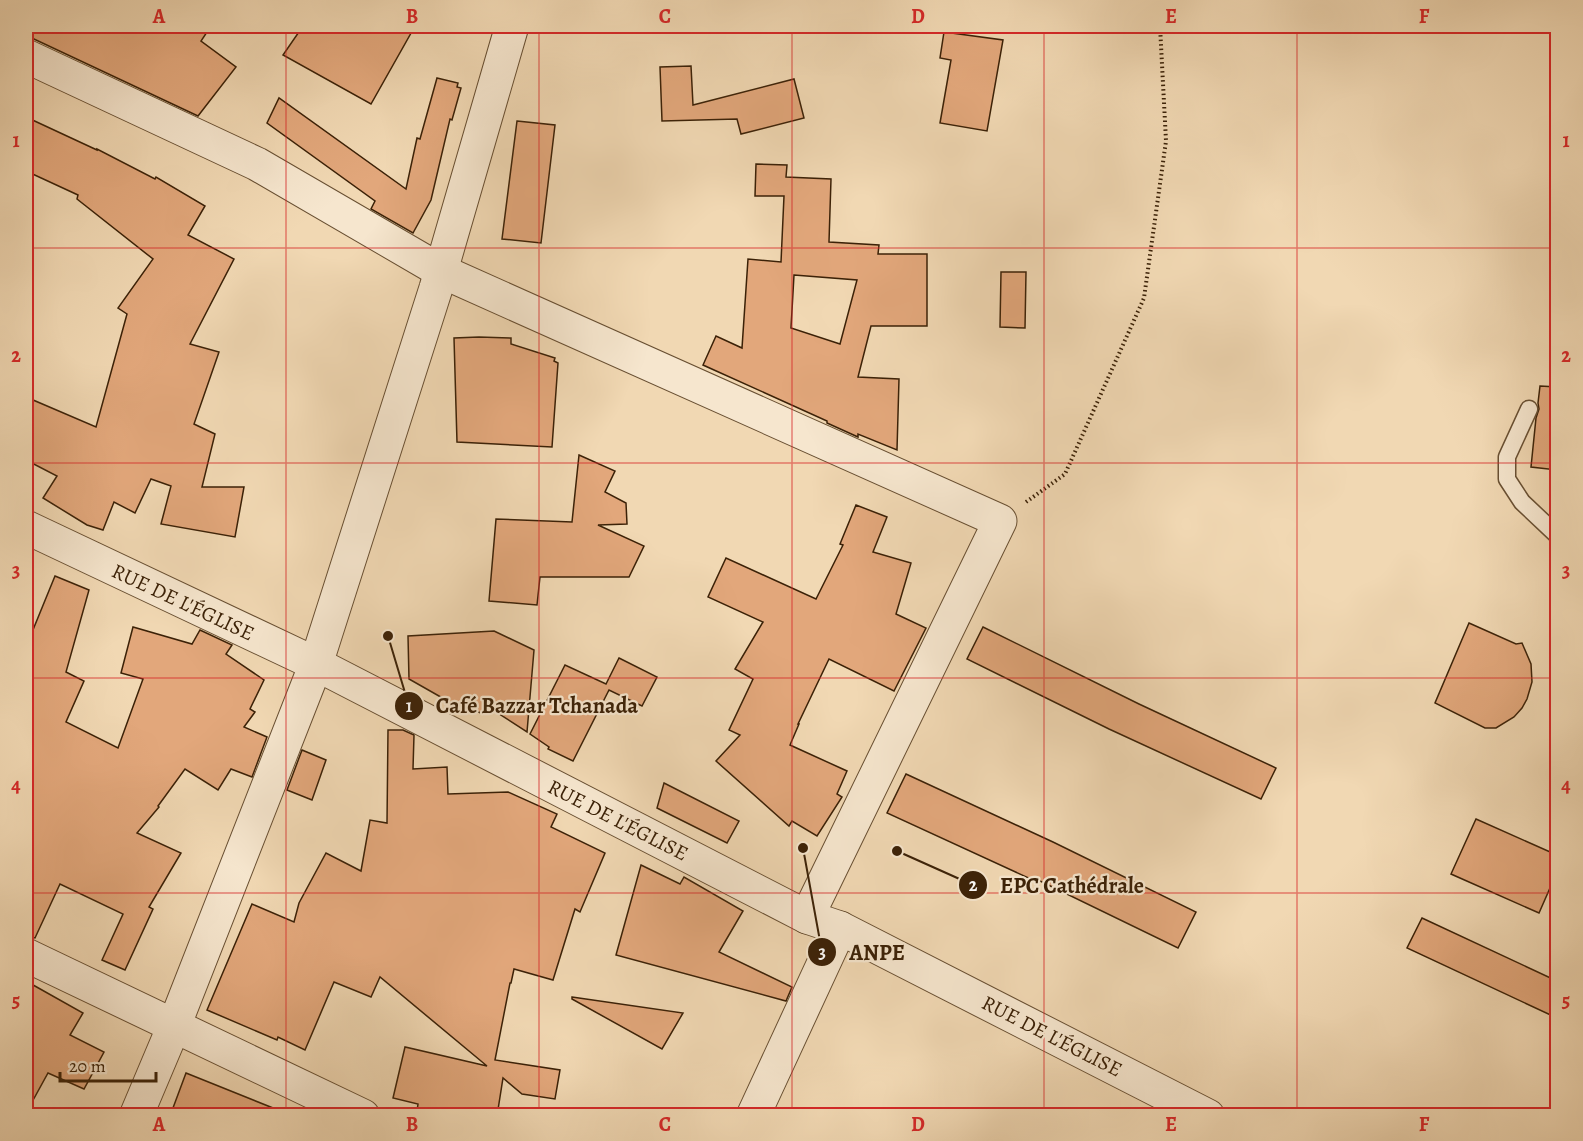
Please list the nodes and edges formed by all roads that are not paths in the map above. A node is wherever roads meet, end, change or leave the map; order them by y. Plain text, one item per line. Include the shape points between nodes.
1 (512, 26) edge
2 (26, 56) edge
3 (441, 271) junction
4 (1529, 410) dead end
5 (26, 527) edge
6 (1557, 536) edge
7 (316, 664) junction
8 (807, 917) junction
9 (840, 928) junction
10 (26, 955) edge
11 (174, 1026) junction
12 (136, 1116) edge
13 (363, 1116) edge
14 (753, 1116) edge
15 (1208, 1116) edge

1 - 3 street
2 - 3 street via 257,164
3 - 7 street
3 - 8 street via 1000,521
4 - 6 lane via 1507,457 1507,479 1522,501
5 - 7 street, RUE DE L'ÉGLISE
7 - 8 street, RUE DE L'ÉGLISE
7 - 11 street
8 - 9 street, RUE DE L'ÉGLISE
9 - 14 street
9 - 15 street, RUE DE L'ÉGLISE
10 - 11 street
11 - 12 street
11 - 13 street

